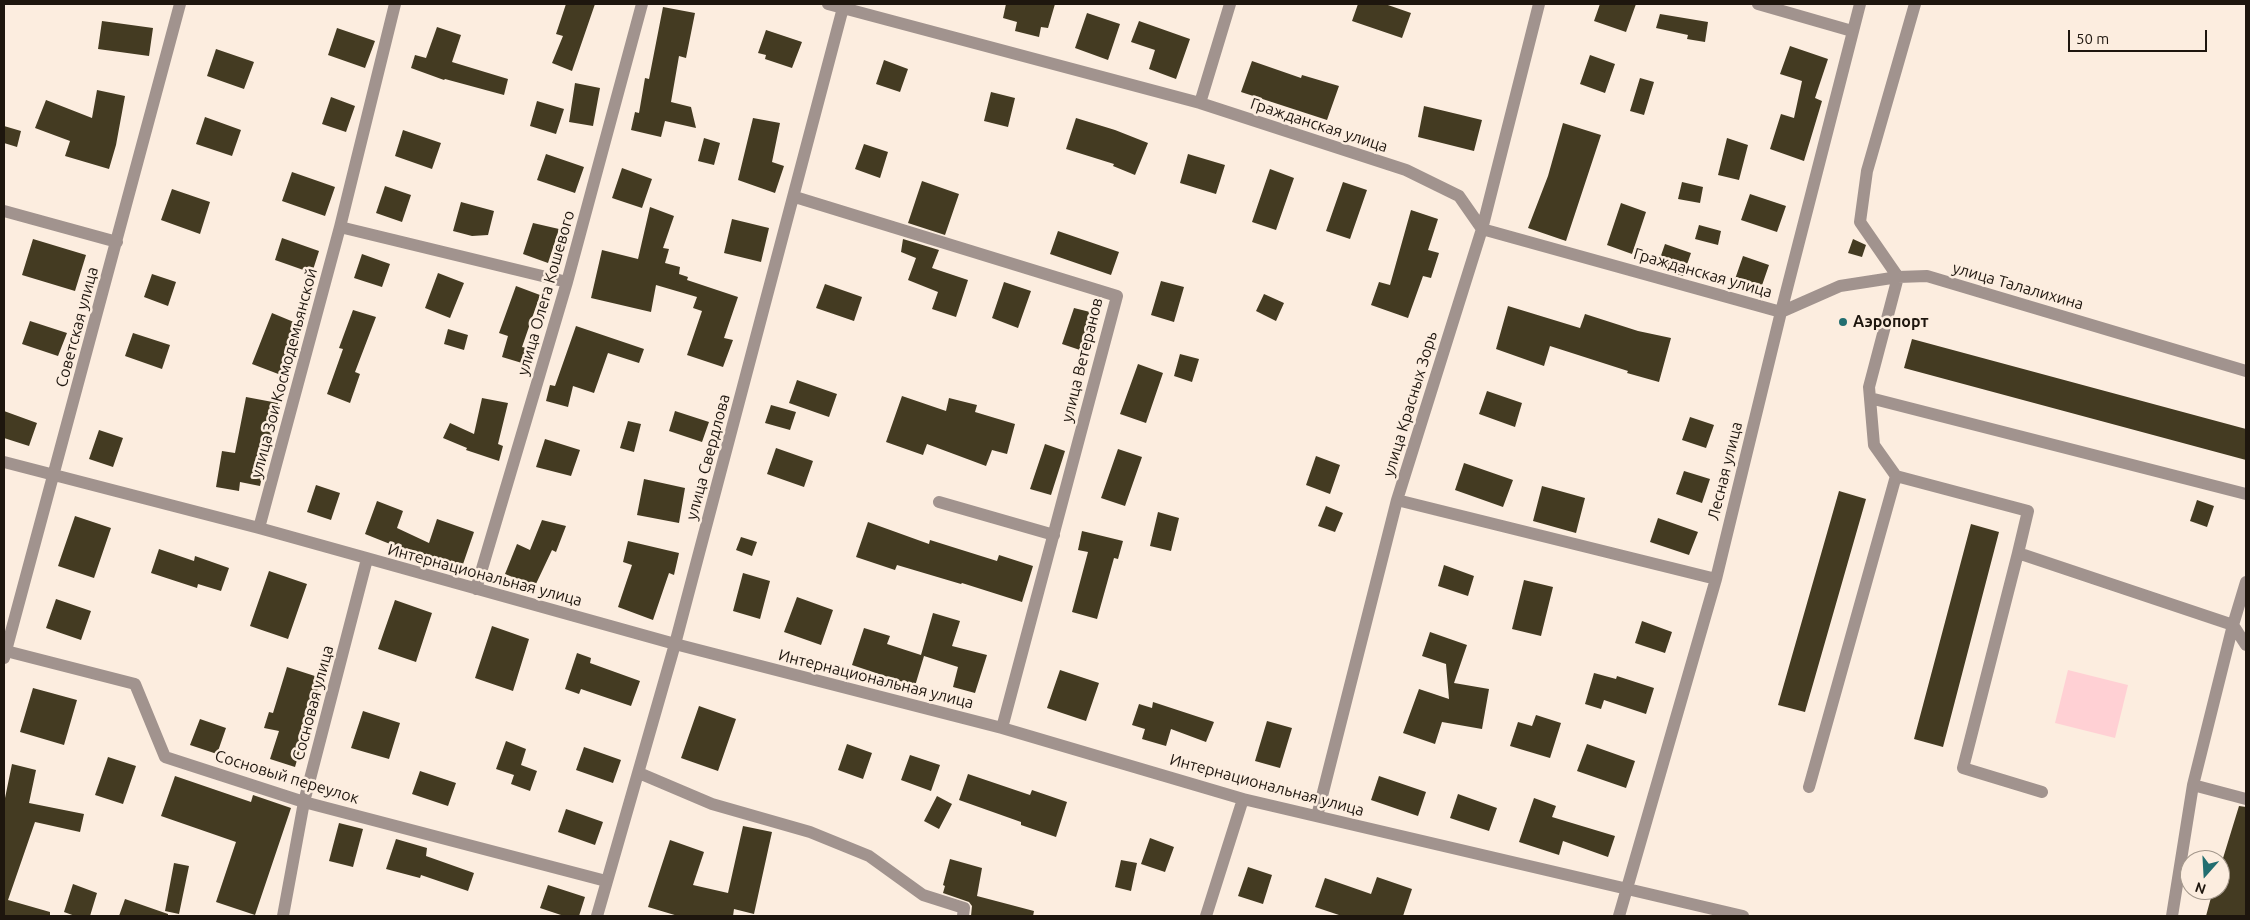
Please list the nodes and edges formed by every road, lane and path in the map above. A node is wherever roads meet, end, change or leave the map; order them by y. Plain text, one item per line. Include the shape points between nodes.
1 (180, 4) edge
2 (395, 4) edge
3 (642, 4) edge
4 (828, 4) edge
5 (1230, 4) edge
6 (1539, 4) edge
7 (1758, 4) edge
8 (1860, 4) edge
9 (1915, 4) edge
10 (843, 6) edge
11 (1852, 31) junction
12 (1200, 103) junction
13 (795, 197) junction
14 (4, 211) edge
15 (340, 227) junction
16 (1482, 229) junction
17 (117, 242) junction
18 (1898, 277) junction
19 (567, 282) junction
20 (1780, 312) junction
21 (2246, 371) edge
22 (1870, 398) junction
23 (4, 462) edge
24 (53, 476) junction
25 (1896, 476) junction
26 (2246, 494) edge
27 (1397, 500) junction
28 (939, 502) dead end
29 (259, 528) junction
30 (1054, 535) junction
31 (2018, 553) junction
32 (367, 559) junction
33 (1716, 579) junction
34 (2246, 582) edge
35 (476, 589) junction
36 (2233, 625) junction
37 (675, 644) junction
38 (2246, 645) edge
39 (5, 655) edge
40 (1002, 728) junction
41 (639, 773) junction
42 (2193, 785) junction
43 (1809, 787) dead end
44 (2042, 792) dead end
45 (1242, 799) junction
46 (2246, 799) edge
47 (304, 802) junction
48 (1317, 816) junction
49 (606, 881) junction
50 (1627, 889) junction
51 (283, 916) edge
52 (596, 916) edge
53 (964, 916) edge
54 (1206, 916) edge
55 (1619, 916) edge
56 (1743, 916) edge
57 (2172, 916) edge

1 - 17 street, Советская улица
2 - 15 street, улица Зои Космодемьянской
3 - 19 street, улица Олега Кошевого
4 - 10 street, Гражданская улица
5 - 12 street
6 - 16 street, улица Красных Зорь
7 - 11 street
8 - 11 street, Лесная улица
9 - 18 street via 1867,171 1860,222
10 - 12 street, Гражданская улица
10 - 13 street, улица Свердлова
11 - 20 street, Лесная улица
12 - 16 street, Гражданская улица via 1406,170 1459,196
13 - 30 street, улица Ветеранов via 1117,296
13 - 37 street, улица Свердлова
14 - 17 street
15 - 19 street
15 - 29 street, улица Зои Космодемьянской
16 - 20 street, Гражданская улица
16 - 27 street, улица Красных Зорь
17 - 24 street, Советская улица
18 - 20 street, улица Талалихина via 1840,286
18 - 21 street, улица Талалихина via 1927,276
18 - 22 street via 1869,387
19 - 35 street, улица Олега Кошевого
20 - 33 street, Лесная улица
22 - 25 street via 1874,445
22 - 26 street
23 - 24 street, Интернациональная улица
24 - 29 street, Интернациональная улица
24 - 39 street, Советская улица
25 - 31 street via 2028,512
25 - 43 street
27 - 33 street
27 - 48 street, улица Красных Зорь
28 - 30 street
29 - 32 street, Интернациональная улица
30 - 40 street, улица Ветеранов
31 - 36 street
31 - 44 street via 1963,768
32 - 35 street, Интернациональная улица
32 - 47 street, Сосновая улица
33 - 50 street, Лесная улица
34 - 36 street
35 - 37 street, Интернациональная улица
36 - 38 street
36 - 42 street
37 - 40 street, Интернациональная улица
37 - 41 street, улица Свердлова
39 - 47 street, Сосновый переулок via 135,684 165,757
40 - 45 street, Интернациональная улица
41 - 49 street, улица Свердлова
41 - 53 street via 712,804 810,832 870,856 923,894 964,908
42 - 46 street
42 - 57 street
45 - 48 street, Интернациональная улица
45 - 54 street
47 - 49 street, Сосновый переулок
47 - 51 street, Сосновая улица
48 - 50 street, Интернациональная улица
49 - 52 street, улица Свердлова
50 - 55 street, Лесная улица
50 - 56 street, Интернациональная улица

